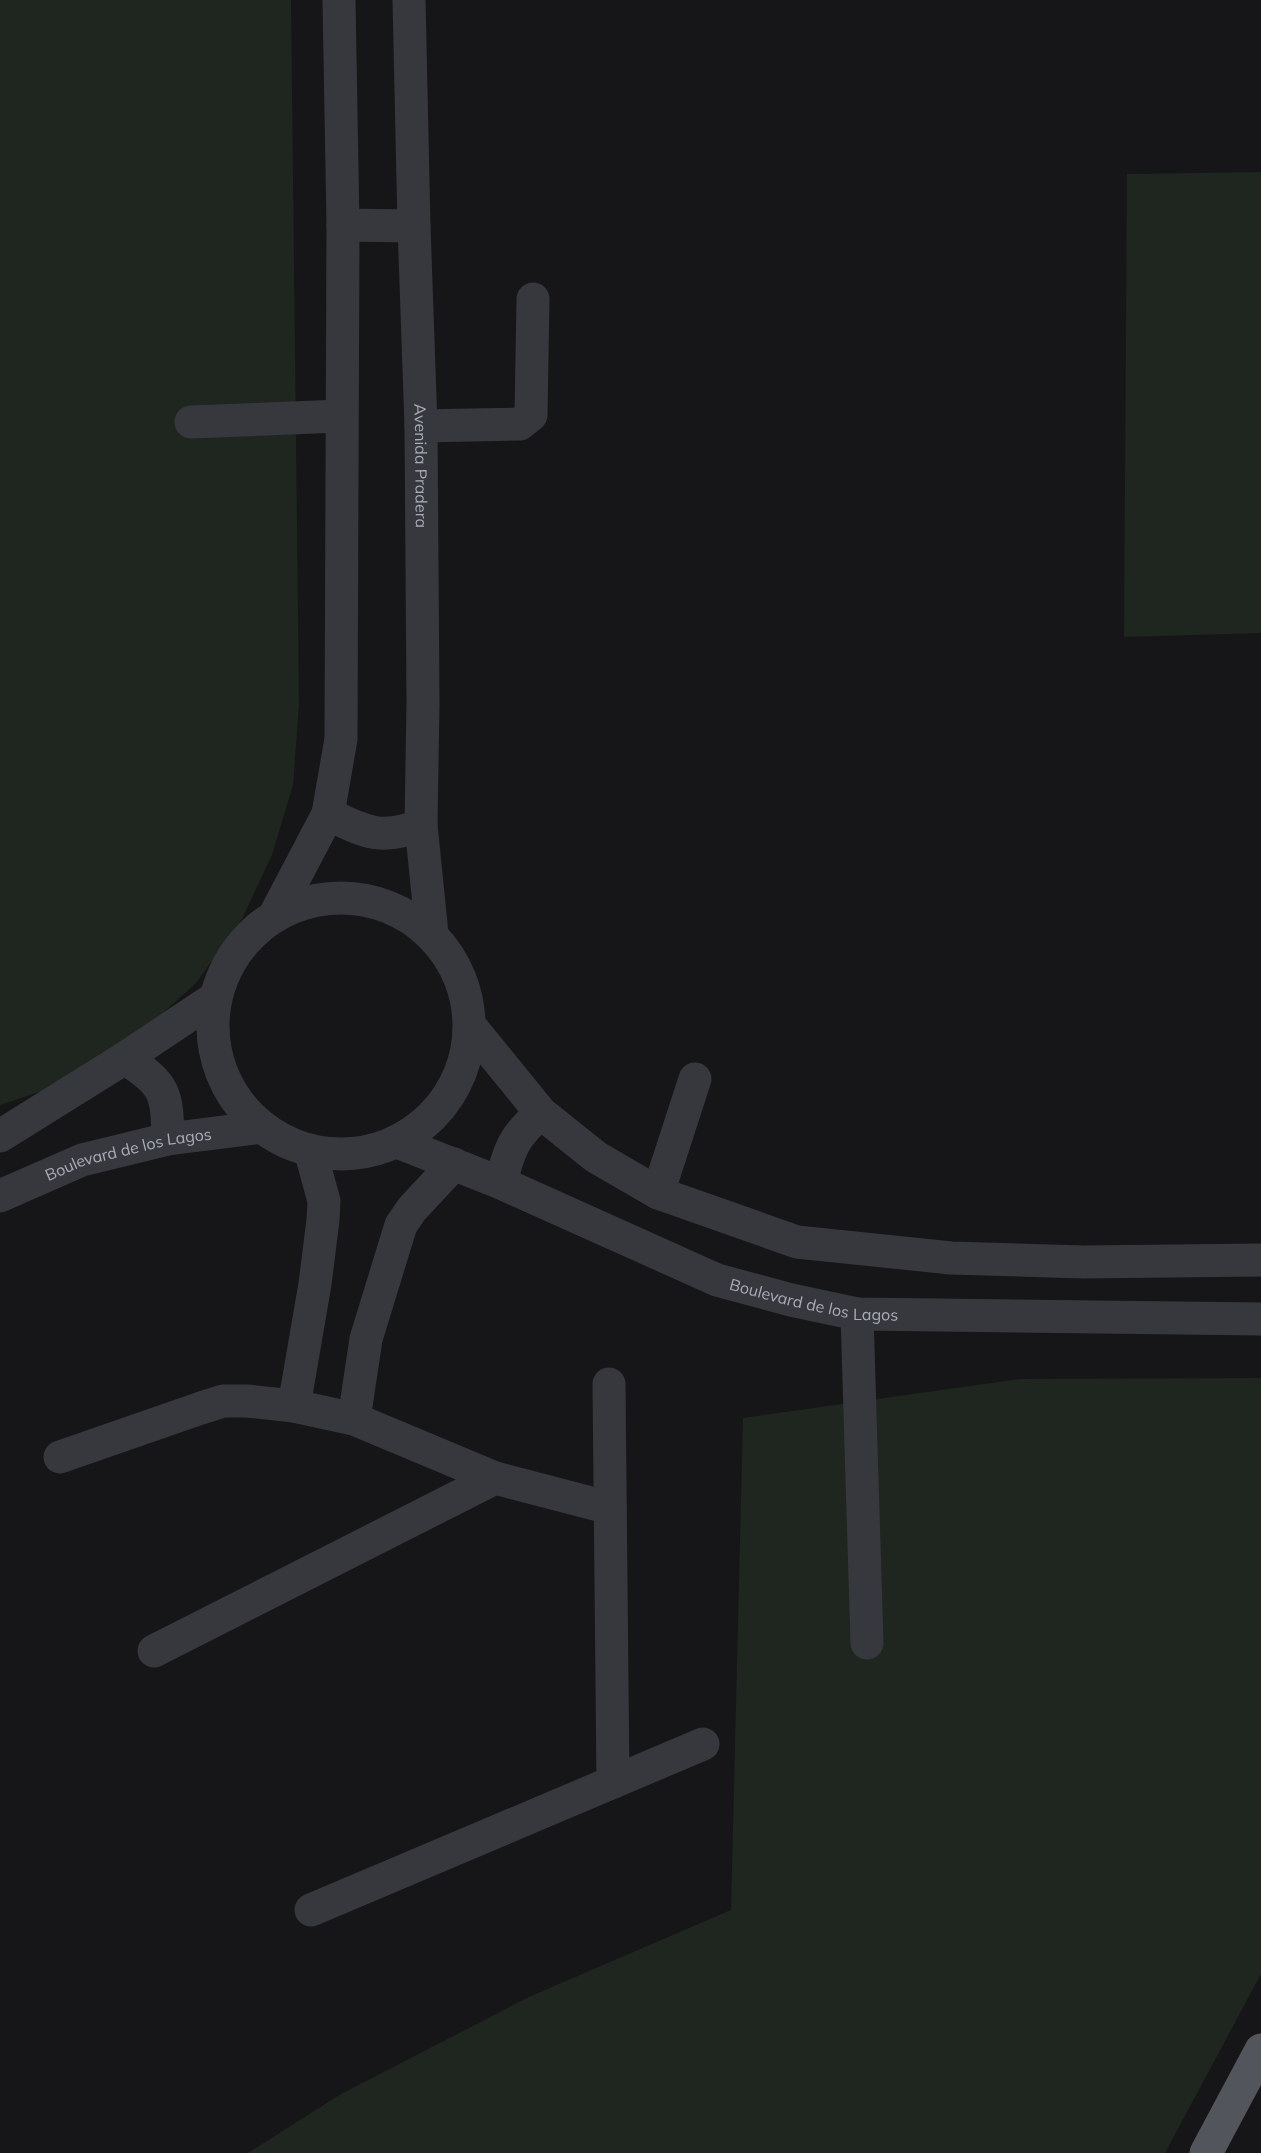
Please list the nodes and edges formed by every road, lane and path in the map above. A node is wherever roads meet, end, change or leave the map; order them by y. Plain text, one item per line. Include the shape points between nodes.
1 (339, 0) edge
2 (409, 0) edge
3 (343, 225) junction
4 (414, 226) junction
5 (533, 299) dead end
6 (341, 416) junction
7 (191, 422) dead end
8 (421, 426) junction
9 (328, 814) junction
10 (421, 825) junction
11 (276, 913) junction
12 (432, 934) junction
13 (215, 998) junction
14 (471, 1027) junction
15 (125, 1058) junction
16 (695, 1079) dead end
17 (542, 1113) junction
18 (262, 1127) junction
19 (0, 1136) edge
20 (168, 1139) junction
21 (397, 1142) junction
22 (310, 1150) junction
23 (453, 1164) junction
24 (501, 1183) junction
25 (658, 1193) junction
26 (0, 1196) edge
27 (1261, 1260) edge
28 (857, 1314) junction
29 (1261, 1319) edge
30 (609, 1384) dead end
31 (294, 1406) junction
32 (354, 1419) junction
33 (60, 1457) dead end
34 (495, 1478) junction
35 (610, 1508) junction
36 (867, 1643) dead end
37 (154, 1651) dead end
38 (703, 1744) dead end
39 (613, 1782) junction
40 (311, 1910) dead end
41 (1261, 2050) edge
42 (1206, 2153) edge

1 - 3 street
2 - 4 street, Avenida Pradera
3 - 4 street
3 - 6 street
4 - 8 street, Avenida Pradera
5 - 8 street via 531,415 520,424
6 - 7 street
6 - 9 street via 341,739
8 - 10 street, Avenida Pradera
9 - 10 street via 361,830 385,835
9 - 11 street
10 - 12 street, Avenida Pradera
11 - 12 street via 316,898 357,897 398,910
11 - 13 street via 248,935 228,964
12 - 14 street via 461,976
13 - 15 street
13 - 18 street via 212,1033 220,1069 237,1101
14 - 17 street
14 - 21 street via 466,1062 451,1095 427,1123
15 - 19 street
15 - 20 street via 152,1076 162,1092
16 - 25 street
17 - 24 street via 513,1142
17 - 25 street via 596,1157
18 - 20 street, Boulevard de los Lagos
18 - 22 street
20 - 26 street, Boulevard de los Lagos via 82,1160
21 - 22 street via 363,1153 327,1154
21 - 23 street, Boulevard de los Lagos
22 - 31 street via 324,1210
23 - 24 street, Boulevard de los Lagos
23 - 32 street via 401,1225 366,1339
24 - 28 street, Boulevard de los Lagos via 717,1280
25 - 27 street via 797,1242 951,1258 1084,1262
28 - 29 street, Boulevard de los Lagos
28 - 36 street
30 - 35 street
31 - 32 street
31 - 33 street via 223,1401
32 - 34 street
34 - 35 street
34 - 37 street
35 - 39 street
38 - 39 street
39 - 40 street
41 - 42 main road

